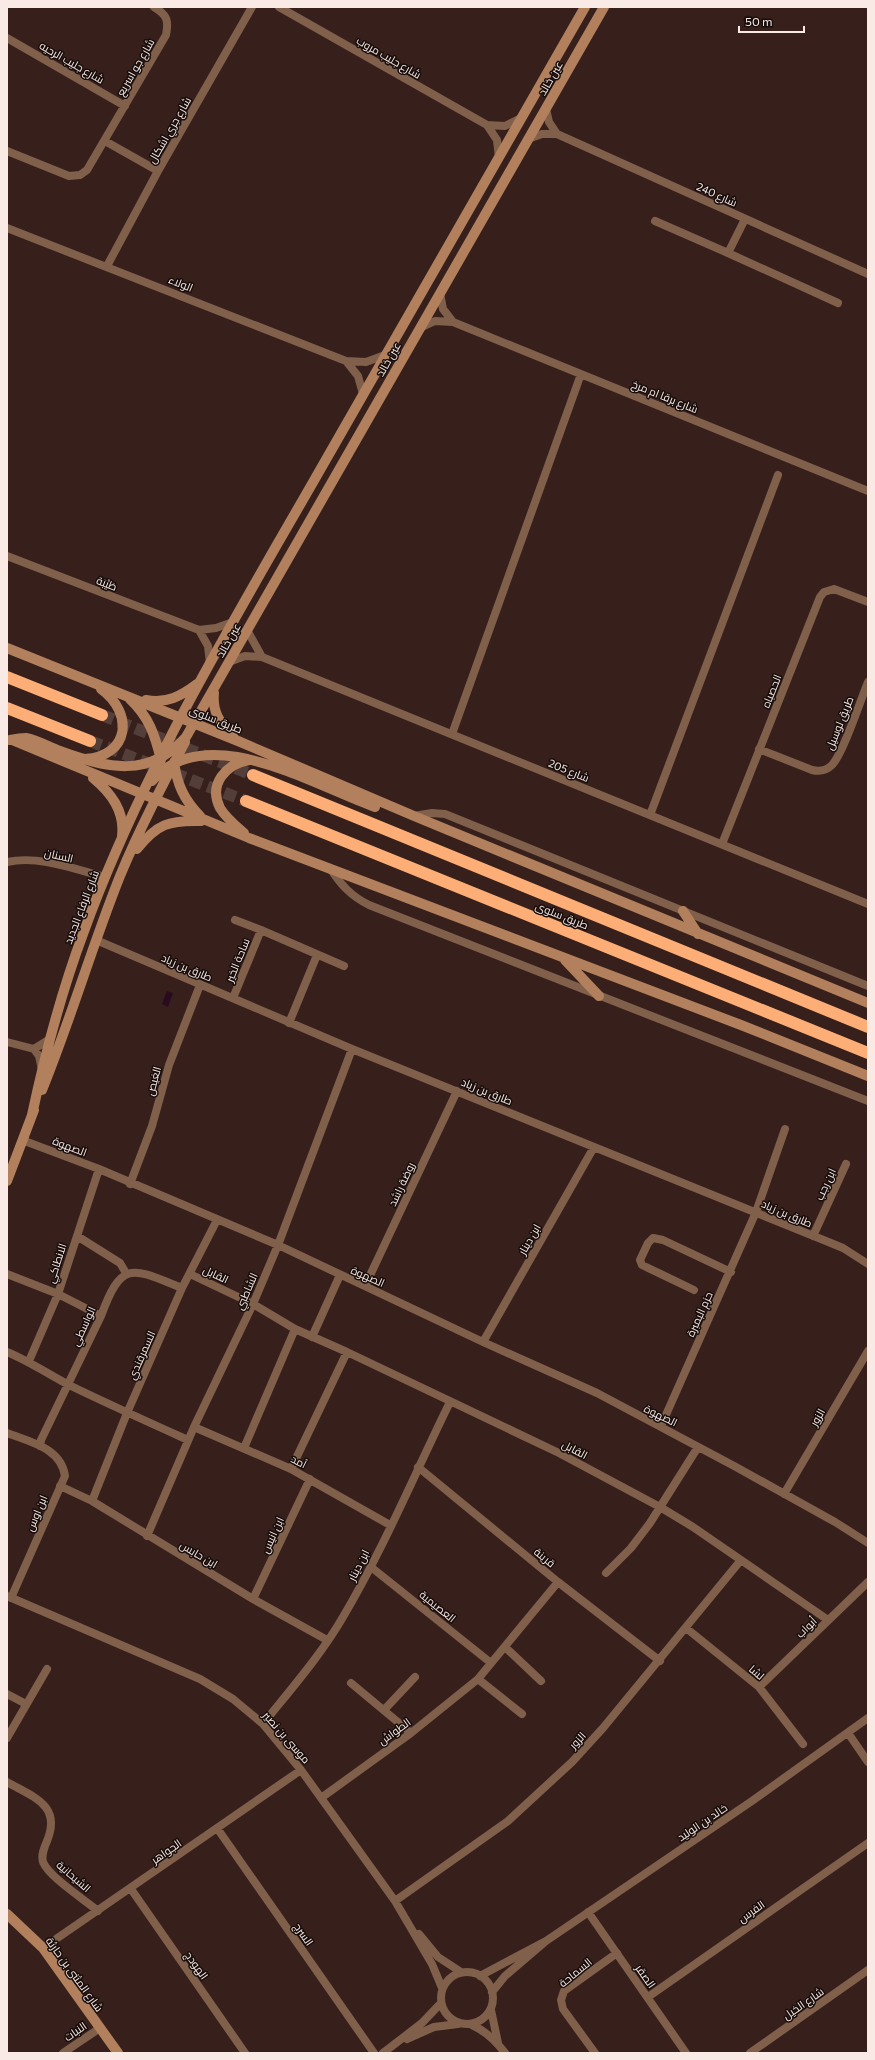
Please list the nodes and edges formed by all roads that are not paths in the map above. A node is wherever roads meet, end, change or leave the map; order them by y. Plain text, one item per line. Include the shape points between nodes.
1 (154, 7) edge
2 (252, 7) edge
3 (279, 7) edge
4 (585, 7) edge
5 (604, 7) edge
6 (7, 38) edge
7 (125, 106) junction
8 (546, 109) junction
9 (522, 118) junction
10 (487, 125) junction
11 (557, 134) junction
12 (528, 139) junction
13 (105, 141) junction
14 (7, 151) edge
15 (499, 158) junction
16 (158, 171) junction
17 (745, 219) junction
18 (655, 220) dead end
19 (7, 228) edge
20 (728, 252) junction
21 (107, 266) junction
22 (868, 274) edge
23 (440, 292) junction
24 (838, 303) dead end
25 (453, 322) junction
26 (420, 329) junction
27 (385, 355) junction
28 (346, 361) junction
29 (581, 374) junction
30 (363, 394) junction
31 (778, 475) dead end
32 (868, 491) edge
33 (7, 556) edge
34 (868, 602) edge
35 (233, 622) junction
36 (198, 630) junction
37 (247, 630) junction
38 (7, 648) edge
39 (262, 656) junction
40 (229, 662) junction
41 (210, 664) junction
42 (7, 677) edge
43 (200, 681) junction
44 (93, 682) junction
45 (868, 682) edge
46 (215, 689) junction
47 (127, 696) junction
48 (7, 708) edge
49 (102, 715) tunnel mouth
50 (180, 718) junction
51 (195, 724) junction
52 (452, 734) junction
53 (9, 739) edge
54 (90, 741) tunnel mouth
55 (238, 741) junction
56 (759, 749) junction
57 (173, 750) junction
58 (161, 757) junction
59 (81, 759) junction
60 (251, 760) junction
61 (174, 764) junction
62 (164, 770) junction
63 (84, 771) junction
64 (252, 775) tunnel mouth
65 (142, 795) junction
66 (155, 800) junction
67 (246, 801) tunnel mouth
68 (650, 814) junction
69 (414, 816) junction
70 (207, 821) junction
71 (249, 838) junction
72 (120, 844) junction
73 (722, 844) junction
74 (7, 862) edge
75 (126, 863) junction
76 (329, 867) junction
77 (105, 878) junction
78 (868, 904) edge
79 (683, 911) junction
80 (235, 920) dead end
81 (261, 930) junction
82 (698, 934) junction
83 (96, 940) junction
84 (317, 955) junction
85 (562, 957) junction
86 (344, 966) dead end
87 (200, 985) junction
88 (868, 986) edge
89 (599, 996) junction
90 (233, 998) junction
91 (868, 1003) edge
92 (288, 1023) junction
93 (868, 1028) edge
94 (50, 1039) junction
95 (7, 1042) edge
96 (34, 1049) junction
97 (352, 1049) junction
98 (868, 1053) edge
99 (42, 1070) junction
100 (868, 1076) edge
101 (457, 1091) junction
102 (868, 1101) edge
103 (32, 1115) junction
104 (785, 1129) dead end
105 (22, 1140) junction
106 (594, 1147) junction
107 (846, 1164) dead end
108 (99, 1169) junction
109 (7, 1181) edge
110 (130, 1184) junction
111 (756, 1212) junction
112 (217, 1220) junction
113 (77, 1236) junction
114 (813, 1236) junction
115 (278, 1245) junction
116 (868, 1264) edge
117 (731, 1272) junction
118 (126, 1273) junction
119 (7, 1274) edge
120 (190, 1274) junction
121 (340, 1275) junction
122 (365, 1286) junction
123 (182, 1288) junction
124 (694, 1290) dead end
125 (58, 1294) junction
126 (253, 1304) junction
127 (101, 1316) junction
128 (295, 1329) junction
129 (312, 1336) junction
130 (483, 1342) junction
131 (868, 1351) edge
132 (7, 1352) edge
133 (347, 1352) junction
134 (29, 1361) junction
135 (68, 1384) junction
136 (450, 1402) junction
137 (128, 1413) junction
138 (661, 1426) junction
139 (194, 1427) junction
140 (7, 1432) edge
141 (188, 1440) junction
142 (40, 1446) junction
143 (698, 1446) junction
144 (244, 1448) junction
145 (418, 1466) junction
146 (291, 1469) junction
147 (310, 1479) junction
148 (60, 1486) junction
149 (784, 1494) junction
150 (92, 1501) junction
151 (660, 1507) junction
152 (390, 1525) junction
153 (147, 1536) junction
154 (868, 1543) edge
155 (741, 1560) junction
156 (371, 1567) junction
157 (606, 1573) dead end
158 (558, 1582) junction
159 (868, 1582) edge
160 (9, 1597) edge
161 (253, 1600) junction
162 (828, 1620) junction
163 (686, 1628) junction
164 (327, 1640) junction
165 (505, 1647) junction
166 (660, 1661) junction
167 (491, 1663) junction
168 (47, 1669) dead end
169 (415, 1677) dead end
170 (478, 1679) junction
171 (541, 1681) dead end
172 (351, 1683) dead end
173 (759, 1687) junction
174 (7, 1694) edge
175 (26, 1704) junction
176 (384, 1710) junction
177 (522, 1714) dead end
178 (868, 1718) edge
179 (263, 1724) junction
180 (411, 1733) junction
181 (848, 1733) junction
182 (7, 1738) edge
183 (804, 1744) dead end
184 (868, 1762) edge
185 (300, 1770) junction
186 (7, 1782) edge
187 (321, 1798) junction
188 (217, 1828) junction
189 (868, 1843) edge
190 (131, 1889) junction
191 (395, 1902) junction
192 (98, 1911) junction
193 (588, 1912) junction
194 (7, 1914) edge
195 (407, 1919) junction
196 (546, 1941) junction
197 (43, 1948) junction
198 (617, 1953) junction
199 (868, 1970) edge
200 (461, 1972) junction
201 (480, 1976) junction
202 (442, 1988) junction
203 (492, 1992) junction
204 (648, 1997) junction
205 (441, 2003) junction
206 (490, 2010) junction
207 (458, 2024) junction
208 (472, 2024) junction
209 (100, 2028) junction
210 (498, 2043) junction
211 (390, 2048) junction
212 (63, 2053) edge
213 (118, 2053) edge
214 (246, 2053) edge
215 (374, 2053) edge
216 (383, 2053) edge
217 (505, 2053) edge
218 (595, 2053) edge
219 (686, 2053) edge
220 (750, 2053) edge

1 - 7 street, شارع جو اسريع via 163,12 168,24 166,35
2 - 16 street, شارع جري اشكال
3 - 10 street, شارع جليب مروب
4 - 9 main road, عين خالد
5 - 8 main road, عين خالد
6 - 7 street, شارع جليب الرحيه
7 - 13 street, شارع جو اسريع
8 - 11 street via 549,122
8 - 12 main road, عين خالد
9 - 10 street, شارع جليب مروب via 505,126
9 - 15 main road, عين خالد
10 - 15 street via 496,140
11 - 12 street, شارع 240 via 542,134
11 - 17 street, شارع 240
12 - 23 main road, عين خالد
13 - 14 street, شارع جو اسريع via 87,170 80,175 69,176
13 - 16 street
15 - 27 main road, عين خالد
16 - 21 street, شارع جري اشكال
17 - 20 street
17 - 22 street, شارع 240
18 - 20 street
19 - 21 street, الولاء
20 - 24 street
21 - 28 street, الولاء
23 - 25 street via 443,309
23 - 26 main road, عين خالد
25 - 26 street, شارع برقا ام مرخ via 435,321
25 - 29 street, شارع برقا ام مرخ
26 - 37 main road, عين خالد
27 - 28 street, الولاء via 366,362
27 - 30 main road, عين خالد
28 - 30 street via 358,376
29 - 32 street, شارع برقا ام مرخ
29 - 52 street
30 - 35 main road, عين خالد
31 - 68 street
33 - 36 street, طَيْبَة
34 - 56 street, الحصباه via 834,588 824,592 820,597
35 - 36 street, طَيْبَة via 216,628
35 - 41 main road, عين خالد
36 - 41 street via 208,646
37 - 39 street
37 - 40 main road, عين خالد
38 - 44 main road, طريق سلوى
39 - 40 street, شارع 205 via 245,656
39 - 52 street, شارع 205
40 - 46 main road, عين خالد
41 - 43 main road, عين خالد
42 - 49 highway
43 - 47 main road via 184,693 163,702
43 - 50 main road, عين خالد
44 - 47 main road, طريق سلوى
44 - 59 main road via 114,700 121,712 124,725 115,748 104,755
45 - 56 street, طريق لوسيل via 836,760 826,770 812,770
46 - 51 main road, عين خالد
46 - 55 main road via 215,714 220,723
47 - 50 main road, طريق سلوى
47 - 58 main road via 142,712 155,734
48 - 54 highway
50 - 51 main road, طريق سلوى
50 - 57 main road
50 - 58 main road, شارع الرفاع الجديد
51 - 55 main road, طريق سلوى
51 - 57 main road
51 - 61 main road, شارع الرفاع الجديد
52 - 68 street, شارع 205
53 - 59 main road via 25,738
53 - 63 main road
55 - 69 main road, طريق سلوى
56 - 73 street, الحصباه
57 - 58 main road
57 - 61 main road
58 - 59 main road via 138,765 116,767
58 - 62 main road
58 - 65 main road, شارع الرفاع الجديد
60 - 61 main road via 220,754 204,755
60 - 69 main road via 374,807
60 - 71 main road via 234,764 226,770 220,776 216,788 216,796 225,815
61 - 62 main road
61 - 66 main road, شارع الرفاع الجديد
61 - 70 main road via 184,796 190,806
62 - 65 main road
62 - 66 main road
63 - 65 main road
63 - 72 main road via 109,792 117,804 122,821
64 - 93 highway, طريق سلوى
65 - 66 main road
65 - 72 main road, شارع الرفاع الجديد
66 - 70 main road
66 - 75 main road, شارع الرفاع الجديد
67 - 98 highway, طريق سلوى
68 - 73 street, شارع 205
69 - 79 street via 437,812 445,814
69 - 82 main road, طريق سلوى
70 - 71 main road
70 - 75 main road via 182,821 157,828
71 - 76 main road
72 - 77 main road, شارع الرفاع الجديد
73 - 78 street, شارع 205
74 - 77 street, السنان via 19,859 42,862
75 - 83 main road, شارع الرفاع الجديد
76 - 85 main road
76 - 89 street via 346,890 369,906
77 - 94 main road, شارع الرفاع الجديد via 82,936
79 - 82 main road
79 - 88 street
80 - 81 street, ساحة الخير
81 - 84 street, ساحة الخير
81 - 90 street, ساحة الخير
82 - 91 main road, طريق سلوى
83 - 87 street, طارق بن زياد
83 - 103 main road, شارع الرفاع الجديد via 60,1047
84 - 86 street, ساحة الخير
84 - 92 street
85 - 89 main road
85 - 100 main road
87 - 90 street, طارق بن زياد
87 - 110 street, الغيص via 169,1064 152,1126
89 - 102 street
90 - 92 street, طارق بن زياد
92 - 97 street, طارق بن زياد
94 - 96 street
94 - 99 main road, شارع الرفاع الجديد
95 - 96 street
96 - 99 street via 39,1056
97 - 101 street, طارق بن زياد
97 - 115 street, الشاطبي
99 - 103 main road, شارع الرفاع الجديد
101 - 106 street, طارق بن زياد
101 - 122 street, روضة راشد
103 - 105 main road, شارع الرفاع الجديد
104 - 111 street, حزم البمبرة
105 - 108 street, الصهوة
105 - 109 main road, شارع الرفاع الجديد
106 - 111 street, طارق بن زياد
106 - 130 street, ابن دينار
107 - 114 street, ابن رجب
108 - 110 street, الصهوة
108 - 113 street, الانطاكي
110 - 112 street, الصهوة
111 - 114 street, طارق بن زياد
111 - 117 street, حزم البمبرة
112 - 115 street, الصهوة
112 - 120 street, السمرقندي
113 - 118 street via 120,1263
113 - 125 street, الانطاكي
114 - 116 street, طارق بن زياد via 843,1248
115 - 121 street, الصهوة
115 - 126 street, الشاطبي
117 - 124 street via 663,1240 653,1238 640,1260 642,1265
117 - 138 street, حزم البمبرة
118 - 123 street via 145,1273
118 - 127 street, الواسطي via 113,1287
119 - 125 street
120 - 123 street, السمرقندي
120 - 126 street, القابل
121 - 122 street, الصهوة
121 - 129 street
122 - 130 street, الصهوة
123 - 137 street, السمرقندي
125 - 127 street
125 - 134 street, الانطاكي
126 - 128 street, القابل
126 - 139 street, الشاطبي
127 - 135 street, الواسطي
128 - 129 street, القابل
128 - 144 street
129 - 133 street, القابل
130 - 138 street, الصهوة via 597,1393
131 - 149 street, الزور
132 - 134 street
133 - 136 street, القابل
133 - 146 street
134 - 135 street
135 - 137 street
135 - 142 street, الواسطي
136 - 145 street, ابن دينار
136 - 151 street, القابل via 559,1453
137 - 141 street
137 - 150 street, السمرقندي
138 - 143 street, الصهوة
139 - 141 street, الشاطبي
139 - 144 street, آمد
140 - 142 street, ابن اوس
141 - 153 street, الشاطبي
142 - 148 street, ابن اوس via 56,1455 63,1465 65,1476
143 - 149 street, الصهوة
143 - 151 street
144 - 146 street, آمد
145 - 152 street, ابن دينار
145 - 158 street, قرينة
146 - 147 street, آمد
147 - 152 street, آمد
147 - 161 street, ابن انيس
148 - 150 street, ابن حابس
148 - 160 street, ابن اوس
149 - 154 street, الصهوة
150 - 153 street, ابن حابس
151 - 155 street, القابل
151 - 157 street via 630,1548
152 - 156 street, ابن دينار
153 - 161 street, ابن حابس
155 - 162 street, القابل
155 - 163 street, الزور
156 - 164 street, ابن دينار
156 - 167 street, العصيمية
158 - 165 street, الطواش
158 - 166 street, قرينة
159 - 162 street, أبواب
160 - 179 street, موسى بن نصير via 200,1679 233,1699
161 - 164 street, ابن حابس
162 - 173 street, أبواب
163 - 166 street, الزور
163 - 173 street, لشا
164 - 179 street, ابن دينار
165 - 167 street, الطواش
165 - 171 street
166 - 191 street, الزور via 603,1728 554,1780 508,1821
167 - 170 street, الطواش
168 - 175 street
169 - 176 street
170 - 177 street
170 - 180 street, الطواش
172 - 176 street
173 - 183 street, لشا
174 - 175 street
175 - 182 street
176 - 180 street
178 - 181 street, خالد بن الوليد
179 - 185 street, موسى بن نصير
180 - 187 street, الطواش
181 - 184 street
181 - 193 street, خالد بن الوليد
185 - 187 street, موسى بن نصير
185 - 188 street, الجواهر
186 - 192 street, الشيحانية via 46,1805 52,1822 43,1851 43,1861 50,1873
187 - 191 street, موسى بن نصير
188 - 190 street, الجواهر
188 - 215 street, السرج
189 - 204 street, الفرس
190 - 192 street, الجواهر
190 - 214 street, الهودج
191 - 195 street, موسى بن نصير
192 - 197 street, الجواهر
193 - 196 street, خالد بن الوليد
193 - 198 street, الصقر
194 - 197 main road, شارع المثنى بن حارثة
195 - 200 street, موسى بن نصير via 438,1957
195 - 202 street, موسى بن نصير via 436,1971
196 - 201 street, خالد بن الوليد
196 - 203 street, خالد بن الوليد via 505,1976
197 - 209 main road, شارع المثنى بن حارثة
198 - 204 street, الصقر
198 - 218 street, السماحة via 564,1991 561,2000 563,2009
199 - 220 street, شارع الخيل
200 - 201 street
200 - 202 street via 454,1975
201 - 203 street
202 - 205 street
203 - 206 street via 493,2004
204 - 219 street, الصقر
205 - 207 street via 447,2016
205 - 211 street via 422,2023
206 - 208 street via 479,2022
206 - 210 street
207 - 208 street
207 - 211 street via 430,2028
208 - 210 street
209 - 212 street, النبات
209 - 213 main road, شارع المثنى بن حارثة
210 - 217 street
211 - 216 street

